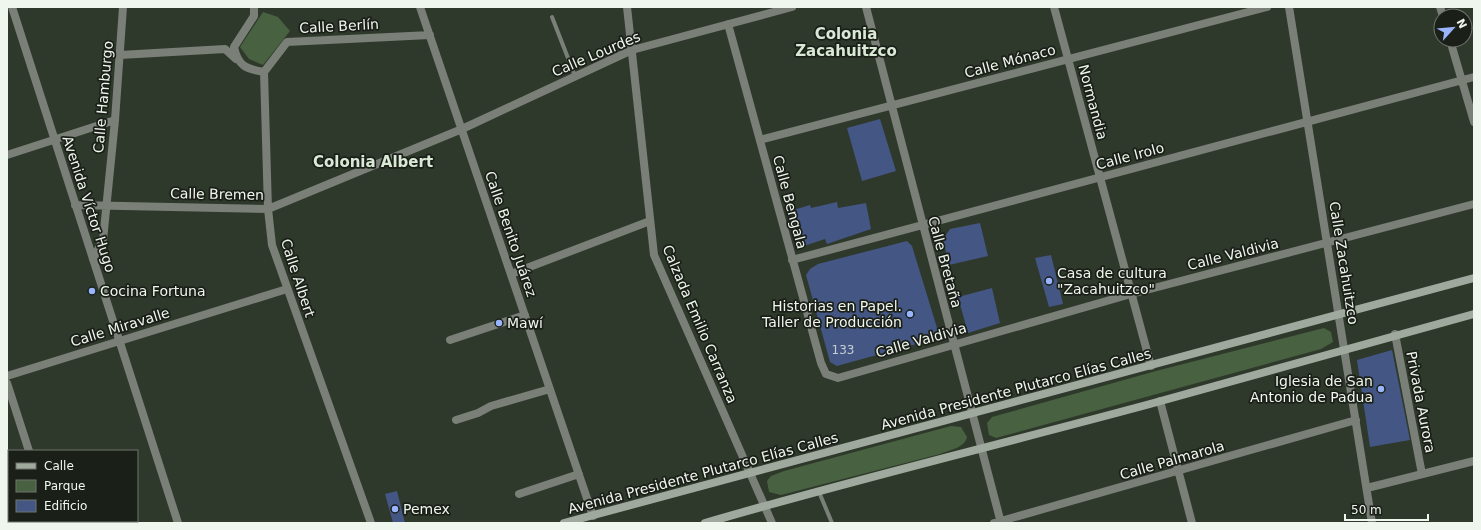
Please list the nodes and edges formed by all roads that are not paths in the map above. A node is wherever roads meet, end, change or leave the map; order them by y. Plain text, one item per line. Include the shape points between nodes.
1 (12, 7) edge
2 (123, 7) edge
3 (254, 7) edge
4 (420, 7) edge
5 (627, 7) edge
6 (792, 7) edge
7 (866, 7) edge
8 (1054, 7) edge
9 (1266, 7) edge
10 (1289, 7) edge
11 (552, 17) dead end
12 (728, 24) junction
13 (430, 34) junction
14 (1452, 48) edge
15 (632, 50) junction
16 (120, 55) junction
17 (236, 59) junction
18 (1068, 59) junction
19 (264, 72) junction
20 (576, 76) junction
21 (1474, 77) edge
22 (1461, 80) junction
23 (892, 106) junction
24 (115, 120) junction
25 (1308, 122) junction
26 (1474, 122) edge
27 (462, 128) junction
28 (55, 140) junction
29 (760, 140) junction
30 (7, 155) edge
31 (1100, 177) junction
32 (1474, 204) edge
33 (75, 205) junction
34 (106, 205) junction
35 (268, 209) junction
36 (650, 221) junction
37 (922, 225) junction
38 (1328, 243) junction
39 (93, 259) junction
40 (792, 260) junction
41 (511, 274) junction
42 (1474, 278) edge
43 (287, 289) junction
44 (1130, 294) junction
45 (1339, 314) junction
46 (1474, 314) edge
47 (525, 315) junction
48 (1395, 334) junction
49 (120, 340) junction
50 (450, 340) dead end
51 (954, 344) junction
52 (1344, 350) junction
53 (1151, 366) junction
54 (7, 376) edge
55 (838, 378) joint
56 (7, 383) edge
57 (550, 389) junction
58 (1160, 401) junction
59 (972, 414) junction
60 (456, 420) dead end
61 (1356, 420) junction
62 (980, 448) junction
63 (29, 450) edge
64 (1474, 461) edge
65 (1179, 471) junction
66 (579, 474) junction
67 (750, 474) junction
68 (1422, 474) junction
69 (1367, 488) junction
70 (819, 492) junction
71 (519, 494) dead end
72 (764, 506) junction
73 (593, 516) junction
74 (999, 522) edge
75 (178, 523) edge
76 (371, 523) edge
77 (564, 523) edge
78 (705, 523) edge
79 (772, 523) edge
80 (832, 523) edge
81 (1192, 523) edge
82 (1372, 523) edge

1 - 28 street, Avenida Víctor Hugo
2 - 16 street, Calle Hamburgo
3 - 17 street via 254,16 234,47
4 - 13 street, Calle Benito Juárez
5 - 15 street, Calzada Emilio Carranza
6 - 12 street, Calle Lourdes
7 - 23 street, Calle Bretaña
8 - 18 street, Normandia
9 - 18 street, Calle Mónaco
10 - 25 street, Calle Zacahuitzco
11 - 20 lane
12 - 15 street, Calle Lourdes
12 - 29 street, Calle Bengala
13 - 19 street, Calle Berlín via 287,42
13 - 27 street, Calle Benito Juárez
14 - 22 street
15 - 20 street, Calle Lourdes
15 - 36 street, Calzada Emilio Carranza
16 - 17 street via 225,49
16 - 24 street, Calle Hamburgo
17 - 19 street via 248,68
18 - 23 street, Calle Mónaco
18 - 31 street, Normandia
19 - 35 street, Calle Albert
20 - 27 street, Calle Lourdes
21 - 22 street, Calle Irolo
22 - 25 street, Calle Irolo
22 - 26 street
23 - 29 street, Calle Mónaco
23 - 37 street, Calle Bretaña
24 - 28 street
24 - 34 street, Calle Hamburgo
25 - 31 street, Calle Irolo
25 - 38 street, Calle Zacahuitzco
27 - 35 street, Calle Bremen
27 - 41 street, Calle Benito Juárez
28 - 30 street
28 - 33 street, Avenida Víctor Hugo
29 - 40 street, Calle Bengala
31 - 37 street, Calle Irolo
31 - 44 street, Normandia
32 - 38 street, Calle Valdivia
33 - 34 street, Calle Bremen
33 - 39 street, Avenida Víctor Hugo
34 - 35 street, Calle Bremen
34 - 39 street, Calle Hamburgo via 103,240
35 - 43 street, Calle Albert via 272,245
36 - 41 street
36 - 67 street, Calzada Emilio Carranza via 654,255
37 - 40 street, Calle Irolo
37 - 51 street, Calle Bretaña
38 - 44 street, Calle Valdivia
38 - 45 street, Calle Zacahuitzco
39 - 49 street, Avenida Víctor Hugo
40 - 55 street, Calle Bengala via 821,363 826,374
41 - 47 street, Calle Benito Juárez
42 - 45 main road, Avenida Presidente Plutarco Elías Calles
43 - 49 street, Calle Miravalle
43 - 76 street, Calle Albert
44 - 51 street, Calle Valdivia
44 - 53 street, Normandia
45 - 52 street, Calle Zacahuitzco
45 - 53 main road, Avenida Presidente Plutarco Elías Calles
46 - 48 main road
47 - 50 street
47 - 57 street, Calle Benito Juárez
48 - 52 main road
48 - 68 street, Privada Aurora
49 - 54 street, Calle Miravalle
49 - 75 street, Avenida Víctor Hugo
51 - 55 street, Calle Valdivia
51 - 59 street, Calle Bretaña
52 - 58 main road
52 - 61 street, Calle Zacahuitzco
53 - 59 main road, Avenida Presidente Plutarco Elías Calles
56 - 63 street
57 - 60 street via 491,406
57 - 66 street, Calle Benito Juárez
58 - 62 main road
58 - 65 street
59 - 62 street, Calle Bretaña
59 - 67 main road, Avenida Presidente Plutarco Elías Calles
61 - 65 street, Calle Palmarola
61 - 69 street, Calle Zacahuitzco
62 - 70 main road
62 - 74 street, Calle Bretaña
64 - 68 street
65 - 74 street, Calle Palmarola
65 - 81 street
66 - 71 street
66 - 73 street, Calle Benito Juárez
67 - 72 street, Calzada Emilio Carranza
67 - 73 main road, Avenida Presidente Plutarco Elías Calles
68 - 69 street
69 - 82 street, Calle Zacahuitzco
70 - 72 main road
70 - 80 lane
72 - 78 main road
72 - 79 street, Calzada Emilio Carranza
73 - 77 main road, Avenida Presidente Plutarco Elías Calles

